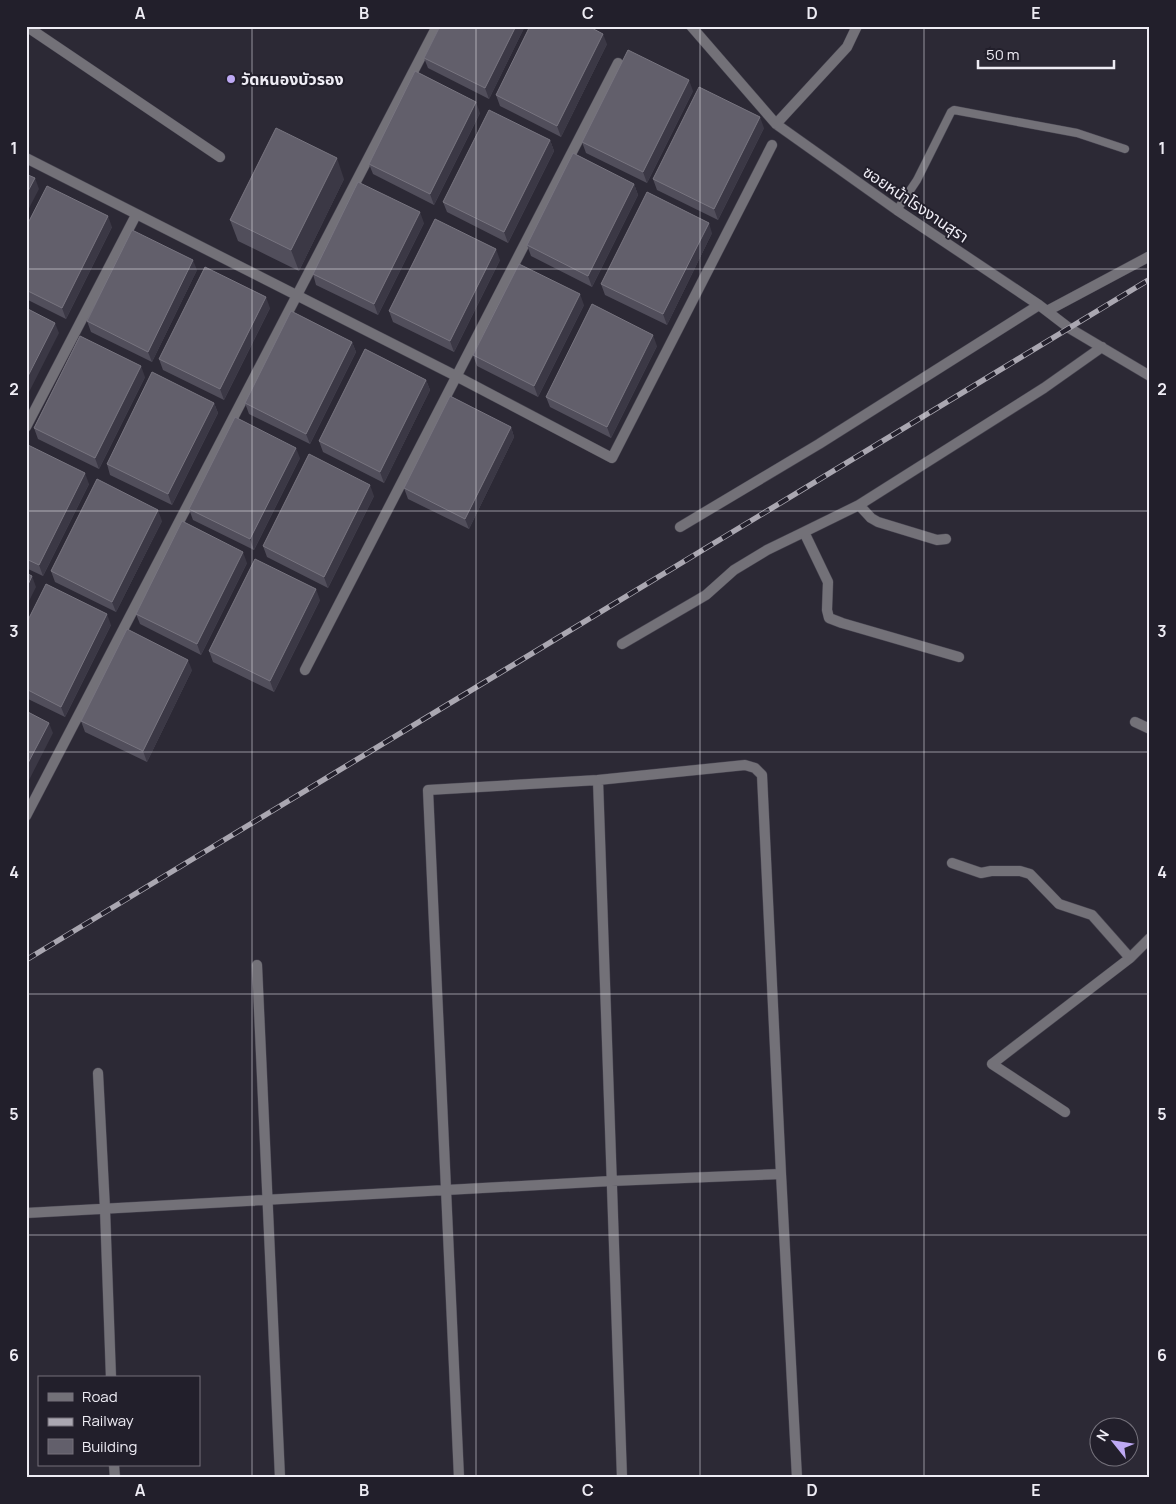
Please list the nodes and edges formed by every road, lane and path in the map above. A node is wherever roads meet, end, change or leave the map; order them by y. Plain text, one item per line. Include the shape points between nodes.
1 (26, 26) edge
2 (437, 26) edge
3 (691, 26) edge
4 (856, 26) edge
5 (618, 63) dead end
6 (776, 124) junction
7 (772, 145) dead end
8 (1125, 148) dead end
9 (220, 157) dead end
10 (26, 158) edge
11 (897, 210) junction
12 (136, 215) junction
13 (1150, 256) edge
14 (296, 295) junction
15 (1043, 308) junction
16 (1102, 348) junction
17 (456, 376) junction
18 (1150, 376) edge
19 (26, 427) edge
20 (859, 505) junction
21 (680, 527) dead end
22 (804, 532) junction
23 (946, 539) dead end
24 (622, 644) dead end
25 (959, 657) dead end
26 (305, 670) dead end
27 (1135, 722) dead end
28 (1150, 729) edge
29 (598, 780) junction
30 (26, 816) edge
31 (952, 863) dead end
32 (1150, 938) edge
33 (1130, 958) junction
34 (257, 965) dead end
35 (98, 1073) dead end
36 (1065, 1112) dead end
37 (781, 1174) junction
38 (611, 1181) junction
39 (446, 1191) junction
40 (268, 1200) junction
41 (105, 1209) junction
42 (26, 1213) edge
43 (111, 1376) edge
44 (280, 1478) edge
45 (459, 1478) edge
46 (622, 1478) edge
47 (797, 1478) edge

1 - 9 street
2 - 14 street
3 - 6 street, ซอยหน้าโรงงานสุรา
4 - 6 street via 847,47
5 - 17 street
6 - 11 street, ซอยหน้าโรงงานสุรา
7 - 17 street via 612,458
8 - 11 lane via 1077,133 954,110 917,180
10 - 12 street
11 - 15 street, ซอยหน้าโรงงานสุรา
12 - 14 street
12 - 19 street
13 - 15 street
14 - 17 street
14 - 30 street
15 - 16 street, ซอยหน้าโรงงานสุรา
15 - 21 street
16 - 18 street, ซอยหน้าโรงงานสุรา
16 - 20 street
17 - 26 street
20 - 22 street
20 - 23 street via 878,522 937,540
22 - 24 street via 742,565 706,595
22 - 25 street via 828,582 829,618
27 - 28 street
29 - 37 street via 745,765 762,775
29 - 38 street
29 - 39 street via 428,790
31 - 33 street via 981,873 1030,874 1059,904 1092,916
32 - 33 street
33 - 36 street via 992,1064
34 - 40 street
35 - 41 street
37 - 38 street
37 - 47 street
38 - 39 street
38 - 46 street
39 - 40 street
39 - 45 street
40 - 41 street
40 - 44 street
41 - 42 street
41 - 43 street

